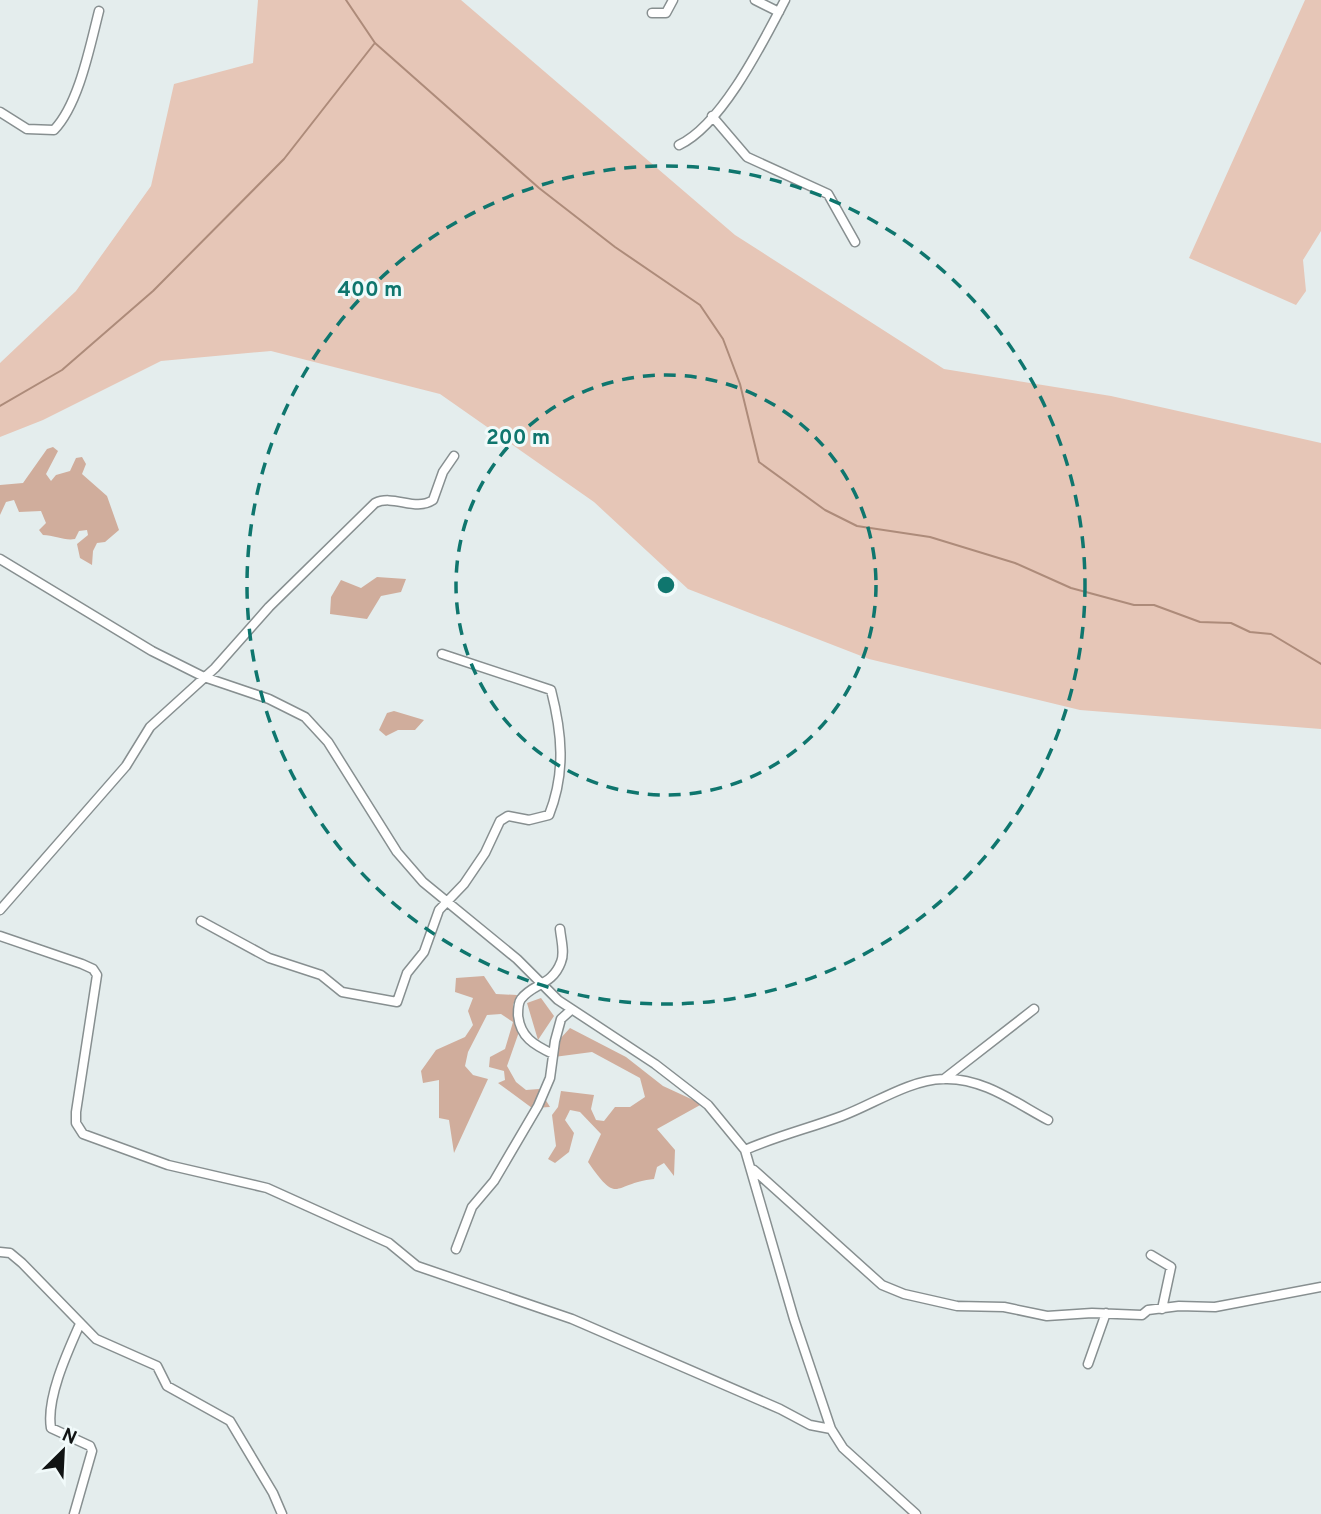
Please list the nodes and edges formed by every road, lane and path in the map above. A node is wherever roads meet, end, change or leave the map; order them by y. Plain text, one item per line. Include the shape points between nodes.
1 (673, 0) edge
2 (755, 0) edge
3 (785, 0) edge
4 (99, 10) dead end
5 (779, 12) junction
6 (652, 13) dead end
7 (0, 112) edge
8 (712, 116) junction
9 (679, 145) dead end
10 (855, 242) dead end
11 (454, 456) dead end
12 (0, 559) edge
13 (442, 654) dead end
14 (204, 677) junction
15 (446, 900) junction
16 (0, 910) edge
17 (201, 920) dead end
18 (559, 929) dead end
19 (0, 936) edge
20 (542, 986) junction
21 (1034, 1009) dead end
22 (571, 1010) junction
23 (553, 1054) junction
24 (944, 1079) junction
25 (1048, 1120) dead end
26 (745, 1150) junction
27 (751, 1168) junction
28 (456, 1249) dead end
29 (0, 1252) edge
30 (1152, 1255) dead end
31 (1321, 1287) edge
32 (1162, 1309) junction
33 (1106, 1312) junction
34 (79, 1326) junction
35 (1088, 1364) dead end
36 (831, 1429) junction
37 (74, 1514) edge
38 (282, 1514) edge
39 (916, 1514) edge

1 - 6 street via 666,13
2 - 5 street
3 - 5 street
4 - 7 street via 85,65 64,119 54,130 27,129
5 - 8 street via 734,89
8 - 9 street
8 - 10 street via 747,157 828,194
11 - 14 street via 433,500 424,504 388,499 374,503
12 - 14 street via 152,651
13 - 15 street via 551,690 562,761 549,815 537,820 508,816 500,821 464,884
14 - 15 street via 305,717 343,764 397,852
14 - 16 street via 150,727 125,766
15 - 17 street via 397,1002 342,992 321,975 269,958
15 - 20 street via 517,958
18 - 20 street via 563,959 553,979
19 - 36 street via 82,964 97,975 76,1112 83,1134 168,1165 267,1188 389,1243 417,1266 572,1319 810,1425
20 - 22 street
20 - 23 street via 521,998 519,1021 533,1045
21 - 24 street
22 - 23 street via 561,1019
22 - 26 street via 708,1105
23 - 28 street via 550,1078 538,1106 494,1181 472,1207
24 - 25 street via 1009,1096
24 - 26 street
26 - 27 street
27 - 33 street via 851,1260 893,1290 957,1306 1004,1307 1047,1316
27 - 36 street
29 - 34 street via 10,1253 22,1263 64,1304
30 - 32 street via 1171,1267
31 - 32 street via 1215,1307
32 - 33 street via 1142,1315
33 - 35 street
34 - 37 street via 49,1417 51,1428 92,1451
34 - 38 street via 119,1352 157,1366 167,1386 230,1421
36 - 39 street via 843,1448

